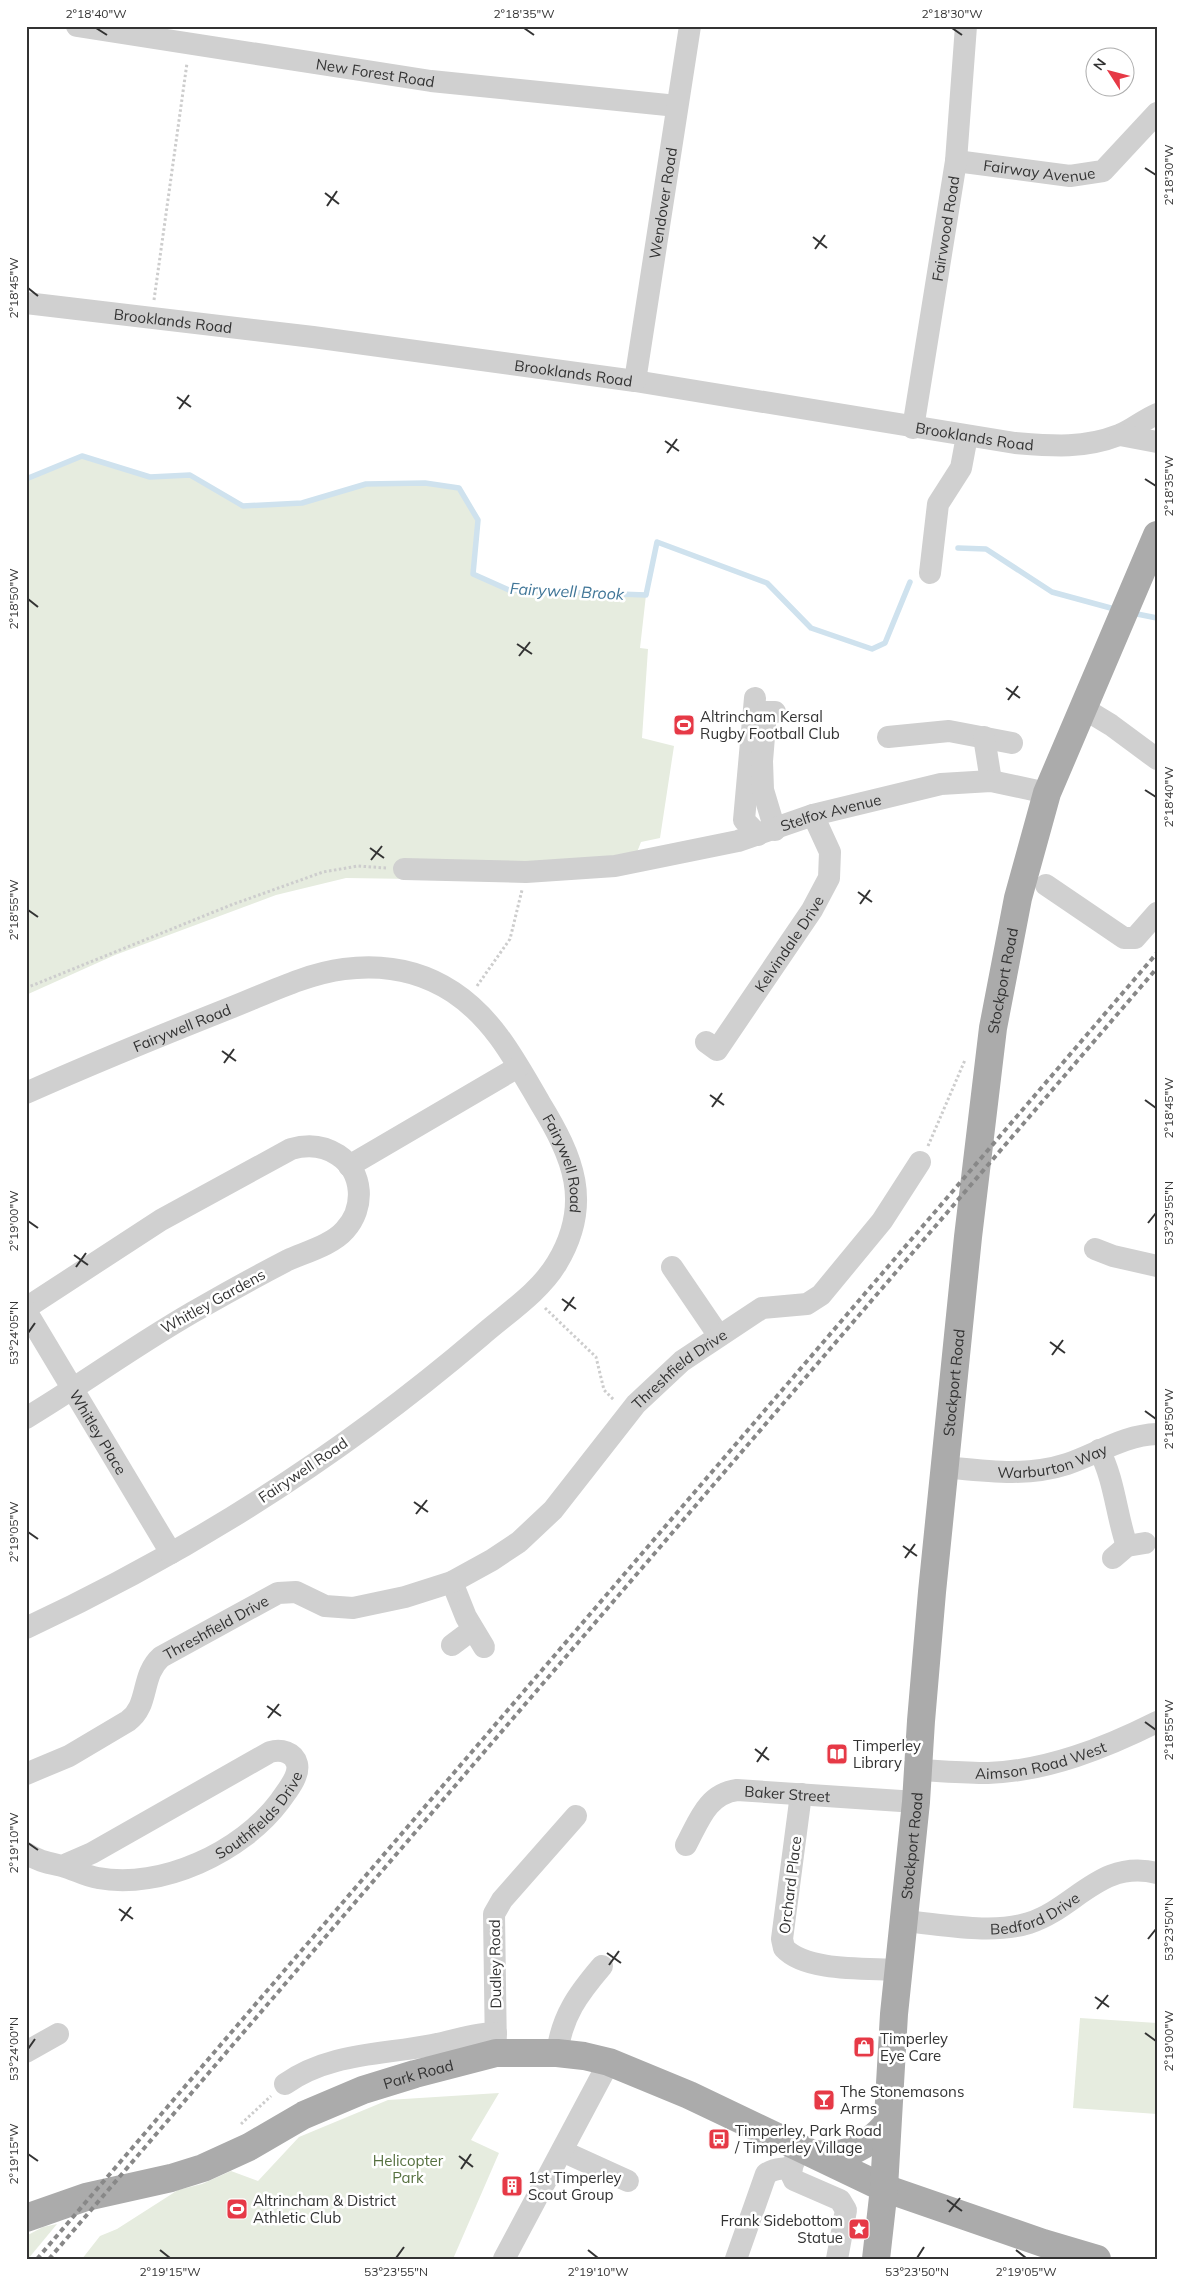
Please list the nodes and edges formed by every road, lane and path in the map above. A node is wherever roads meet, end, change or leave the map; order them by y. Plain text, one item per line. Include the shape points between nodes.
1 (78, 26) edge
2 (690, 26) edge
3 (966, 26) edge
4 (190, 44) junction
5 (677, 106) junction
6 (1157, 113) edge
7 (956, 161) junction
8 (26, 303) edge
9 (151, 318) junction
10 (635, 381) junction
11 (1157, 414) edge
12 (913, 428) junction
13 (1120, 434) junction
14 (968, 436) junction
15 (1157, 442) edge
16 (1157, 535) edge
17 (930, 573) dead end
18 (755, 698) dead end
19 (1083, 708) junction
20 (775, 712) dead end
21 (888, 737) dead end
22 (984, 737) junction
23 (1012, 743) dead end
24 (1157, 759) edge
25 (991, 781) junction
26 (1048, 793) junction
27 (813, 815) junction
28 (766, 832) junction
29 (404, 869) joint
30 (526, 872) junction
31 (1046, 885) dead end
32 (1157, 913) edge
33 (26, 988) edge
34 (465, 1000) junction
35 (706, 1042) dead end
36 (969, 1053) dead end
37 (518, 1067) junction
38 (26, 1093) edge
39 (349, 1166) junction
40 (908, 1169) joint
41 (1094, 1249) dead end
42 (1157, 1266) edge
43 (672, 1267) dead end
44 (530, 1294) junction
45 (26, 1309) edge
46 (719, 1336) junction
47 (72, 1388) junction
48 (630, 1412) junction
49 (26, 1418) edge
50 (1157, 1434) edge
51 (1099, 1450) junction
52 (945, 1467) junction
53 (1128, 1549) dead end
54 (171, 1553) junction
55 (452, 1582) junction
56 (26, 1628) edge
57 (452, 1645) dead end
58 (1157, 1722) edge
59 (918, 1770) junction
60 (26, 1774) edge
61 (801, 1794) junction
62 (916, 1802) junction
63 (576, 1816) dead end
64 (686, 1845) dead end
65 (26, 1853) edge
66 (62, 1866) junction
67 (1157, 1873) edge
68 (903, 1921) junction
69 (602, 1966) dead end
70 (898, 1970) junction
71 (58, 2034) dead end
72 (496, 2043) junction
73 (26, 2052) edge
74 (557, 2053) junction
75 (609, 2062) junction
76 (285, 2084) dead end
77 (887, 2124) junction
78 (562, 2151) junction
79 (803, 2156) junction
80 (628, 2181) dead end
81 (884, 2188) junction
82 (26, 2218) edge
83 (504, 2259) edge
84 (736, 2259) edge
85 (837, 2259) edge
86 (876, 2259) edge
87 (1097, 2259) edge

1 - 4 street, New Forest Road
2 - 5 street, Wendover Road
3 - 7 street, Fairwood Road
4 - 5 street, New Forest Road via 431,81
4 - 9 path
5 - 10 street, Wendover Road
6 - 7 street, Fairway Avenue via 1103,171 1070,176
7 - 12 street, Fairwood Road
8 - 9 street, Brooklands Road
9 - 10 street, Brooklands Road
10 - 12 street, Brooklands Road
11 - 13 street, Brooklands Road
12 - 14 street, Brooklands Road
13 - 14 street, Brooklands Road via 1063,447
13 - 15 street, Brooklands Road
14 - 17 street via 961,468 938,504
16 - 19 main road, Stockport Road
18 - 28 street via 744,820
19 - 24 street
19 - 26 main road, Stockport Road
20 - 28 street via 766,712 762,761
21 - 22 street via 949,731
22 - 23 street
22 - 25 street
25 - 26 street, Stelfox Avenue
25 - 27 street, Stelfox Avenue via 940,784
26 - 52 main road, Stockport Road via 1031,847 993,1028
27 - 28 street, Stelfox Avenue
27 - 35 street, Kelvindale Drive via 830,852 829,878 812,910 717,1050
28 - 30 street, Stelfox Avenue via 615,866
29 - 30 street, Stelfox Avenue
29 - 33 path via 358,866 323,872 231,905
30 - 34 path via 510,939
31 - 32 street via 1124,938 1135,938
34 - 37 street, Fairywell Road via 492,1026
34 - 38 street, Fairywell Road via 426,978 400,970 376,967 332,971 209,1016
36 - 40 path
37 - 39 street
37 - 44 street, Fairywell Road via 566,1148 574,1176 576,1200 563,1252 546,1278
39 - 45 street, Whitley Gardens via 340,1156 320,1146 291,1149 161,1220
39 - 47 street, Whitley Gardens via 358,1185 359,1201 353,1219 339,1236 156,1332
40 - 46 street, Threshfield Drive via 882,1221 815,1300 803,1305 762,1308
41 - 42 street
43 - 46 street
44 - 48 path via 596,1357 604,1390
44 - 54 street, Fairywell Road via 374,1421 292,1478
45 - 47 street, Whitley Place
46 - 48 street, Threshfield Drive via 668,1373
47 - 49 street, Whitley Gardens
47 - 54 street, Whitley Place
48 - 55 street, Threshfield Drive via 569,1491 538,1525 492,1560
50 - 51 street, Warburton Way via 1132,1437
51 - 52 street, Warburton Way via 1068,1464 1033,1471
51 - 53 street via 1114,1486
52 - 59 main road, Stockport Road
54 - 56 street, Fairywell Road
55 - 57 street via 478,1639
55 - 60 street, Threshfield Drive via 405,1597 345,1609 325,1606 296,1592 278,1593 161,1657 148,1673 141,1706 134,1717 69,1756
58 - 59 street, Aimson Road West via 1085,1753 1050,1764 989,1773
59 - 62 main road, Stockport Road
61 - 62 street, Baker Street
61 - 64 street, Baker Street via 737,1790 716,1796
61 - 70 street, Orchard Place via 782,1939 784,1948 793,1955 824,1966
62 - 68 main road, Stockport Road
63 - 72 street, Dudley Road via 502,1900 494,1914
65 - 66 street, Southfields Drive
66 - 66 street, Southfields Drive via 92,1853 270,1752 286,1751 295,1758 296,1775 275,1807 239,1840 199,1864 166,1875 119,1880 98,1878
67 - 68 street, Bedford Drive via 1112,1874 1043,1918 1013,1926 997,1928
68 - 70 main road, Stockport Road
69 - 74 street via 577,1995 560,2032
70 - 77 main road, Stockport Road
71 - 73 street
72 - 74 main road, Park Road
72 - 76 street, Park Road via 484,2033 430,2046 337,2059 313,2066
72 - 82 main road, Park Road via 362,2090 304,2115 203,2168 57,2206
74 - 75 main road, Park Road
75 - 78 street
75 - 79 main road, Park Road via 689,2094
77 - 79 main road, Park Road via 877,2136 857,2150 832,2156
77 - 81 main road, Stockport Road
78 - 80 street
78 - 83 street
79 - 81 main road, Park Road
79 - 84 street via 789,2168 773,2169 766,2174
79 - 85 street via 792,2176 794,2180 840,2200 845,2206
81 - 86 main road, Stockport Road
81 - 87 main road, Park Road

